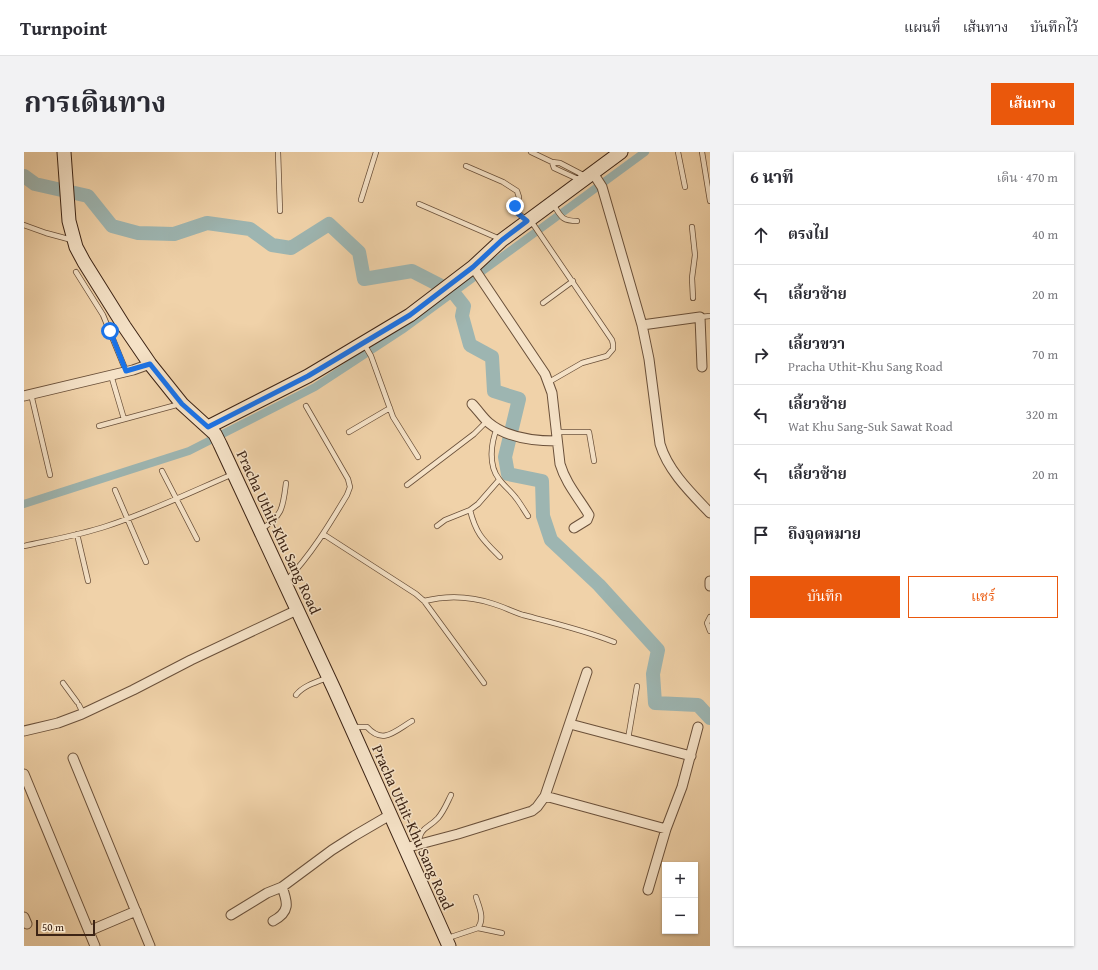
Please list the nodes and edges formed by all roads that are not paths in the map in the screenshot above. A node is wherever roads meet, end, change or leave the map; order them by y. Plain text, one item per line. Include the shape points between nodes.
1 (64, 152) edge
2 (278, 152) edge
3 (376, 152) edge
4 (531, 152) edge
5 (621, 152) edge
6 (678, 152) edge
7 (702, 152) edge
8 (466, 166) dead end
9 (592, 180) junction
10 (685, 187) dead end
11 (361, 200) dead end
12 (710, 201) edge
13 (419, 204) dead end
14 (554, 206) junction
15 (280, 210) dead end
16 (577, 220) dead end
17 (531, 222) junction
18 (24, 225) edge
19 (692, 227) dead end
20 (74, 240) junction
21 (502, 240) junction
22 (473, 267) junction
23 (76, 272) dead end
24 (573, 281) junction
25 (693, 298) dead end
26 (543, 304) dead end
27 (710, 316) edge
28 (700, 317) junction
29 (642, 325) junction
30 (365, 346) junction
31 (150, 364) junction
32 (702, 367) dead end
33 (126, 371) junction
34 (111, 375) junction
35 (549, 382) junction
36 (27, 395) edge
37 (182, 404) junction
38 (472, 404) dead end
39 (306, 406) dead end
40 (390, 408) junction
41 (124, 419) junction
42 (487, 422) junction
43 (99, 426) dead end
44 (496, 428) junction
45 (349, 432) dead end
46 (214, 435) junction
47 (557, 437) junction
48 (418, 457) dead end
49 (594, 461) dead end
50 (162, 470) dead end
51 (233, 474) junction
52 (50, 475) dead end
53 (499, 480) junction
54 (286, 483) dead end
55 (407, 485) dead end
56 (116, 490) dead end
57 (177, 499) junction
58 (470, 510) junction
59 (710, 514) edge
60 (528, 516) dead end
61 (128, 519) junction
62 (437, 526) dead end
63 (574, 528) dead end
64 (260, 530) junction
65 (77, 534) junction
66 (323, 534) junction
67 (197, 539) dead end
68 (24, 546) edge
69 (500, 557) dead end
70 (146, 562) dead end
71 (88, 581) dead end
72 (710, 581) edge
73 (285, 582) junction
74 (710, 586) edge
75 (424, 601) junction
76 (297, 610) junction
77 (710, 618) edge
78 (710, 631) edge
79 (614, 642) dead end
80 (587, 672) dead end
81 (328, 678) junction
82 (484, 682) dead end
83 (63, 683) dead end
84 (637, 686) dead end
85 (296, 695) dead end
86 (80, 707) junction
87 (412, 721) dead end
88 (570, 724) junction
89 (698, 727) dead end
90 (351, 728) junction
91 (24, 731) edge
92 (628, 739) junction
93 (691, 756) junction
94 (74, 758) dead end
95 (24, 774) edge
96 (451, 795) dead end
97 (545, 796) junction
98 (390, 815) junction
99 (666, 829) junction
100 (418, 845) junction
101 (405, 848) junction
102 (282, 887) junction
103 (648, 890) dead end
104 (476, 897) dead end
105 (136, 911) junction
106 (230, 915) dead end
107 (273, 921) dead end
108 (478, 928) junction
109 (89, 931) junction
110 (502, 933) dead end
111 (448, 942) edge
112 (95, 946) edge
113 (150, 946) edge

1 - 20 main road, Pracha Uthit-Khu Sang Road via 69,221
2 - 15 lane
3 - 11 lane
4 - 9 lane via 560,163
5 - 9 main road
6 - 10 lane
7 - 12 lane
8 - 17 lane via 517,191 519,197 515,210
9 - 14 main road
9 - 29 street
13 - 21 lane
14 - 16 lane via 561,218
14 - 17 main road
17 - 21 main road
17 - 24 lane via 540,231
18 - 20 lane
19 - 25 lane via 695,255
20 - 31 main road, Pracha Uthit-Khu Sang Road via 84,262
21 - 22 main road
22 - 30 main road
22 - 35 street
23 - 33 lane via 104,315
24 - 26 lane
24 - 35 lane via 614,344 606,356 582,363
27 - 28 lane
28 - 29 street
28 - 32 street
29 - 59 street via 650,359 662,452 671,467
30 - 40 lane
30 - 46 main road via 308,376
31 - 33 street
31 - 37 main road, Pracha Uthit-Khu Sang Road
33 - 34 street
34 - 36 street
34 - 41 lane
35 - 47 street
36 - 52 lane
37 - 41 lane
37 - 46 main road, Pracha Uthit-Khu Sang Road
38 - 42 street
39 - 66 lane via 348,479 350,487
40 - 45 lane
40 - 48 lane
41 - 43 lane
42 - 44 street
42 - 55 lane
44 - 47 street via 535,440
44 - 53 lane via 492,456 493,468
46 - 51 main road, Pracha Uthit-Khu Sang Road
47 - 49 lane via 589,432
47 - 63 street via 563,475 589,515 587,520
50 - 57 lane
51 - 57 lane
51 - 64 main road, Pracha Uthit-Khu Sang Road
53 - 58 lane
53 - 60 lane via 517,499
54 - 64 lane via 280,512 271,523
56 - 61 lane
57 - 61 lane
57 - 67 lane
58 - 62 lane
58 - 69 lane via 474,526
61 - 65 lane
61 - 70 lane
64 - 73 main road, Pracha Uthit-Khu Sang Road
65 - 68 lane
65 - 71 lane
66 - 73 lane
66 - 75 lane
72 - 74 street
73 - 76 main road, Pracha Uthit-Khu Sang Road
75 - 79 lane via 452,596 474,598
75 - 82 lane
76 - 81 main road, Pracha Uthit-Khu Sang Road
76 - 86 street via 133,690
77 - 78 lane via 707,623
80 - 88 street
81 - 85 lane via 312,684
81 - 90 main road, Pracha Uthit-Khu Sang Road
83 - 86 lane
84 - 92 lane
86 - 91 street via 58,723
87 - 90 lane via 387,736 371,732 367,727
88 - 92 street
88 - 97 street
89 - 93 street
90 - 98 main road, Pracha Uthit-Khu Sang Road
92 - 93 street
93 - 99 street
94 - 105 street
95 - 109 street
96 - 100 lane via 439,817 421,831
97 - 99 street
97 - 100 street via 532,811
98 - 101 main road, Pracha Uthit-Khu Sang Road
98 - 102 street via 338,846
99 - 103 street
100 - 101 street
101 - 111 main road, Pracha Uthit-Khu Sang Road
102 - 106 street
102 - 107 street via 286,898 285,912
104 - 108 lane via 481,915
105 - 109 street
105 - 113 street
108 - 110 lane
108 - 111 lane
109 - 112 street

